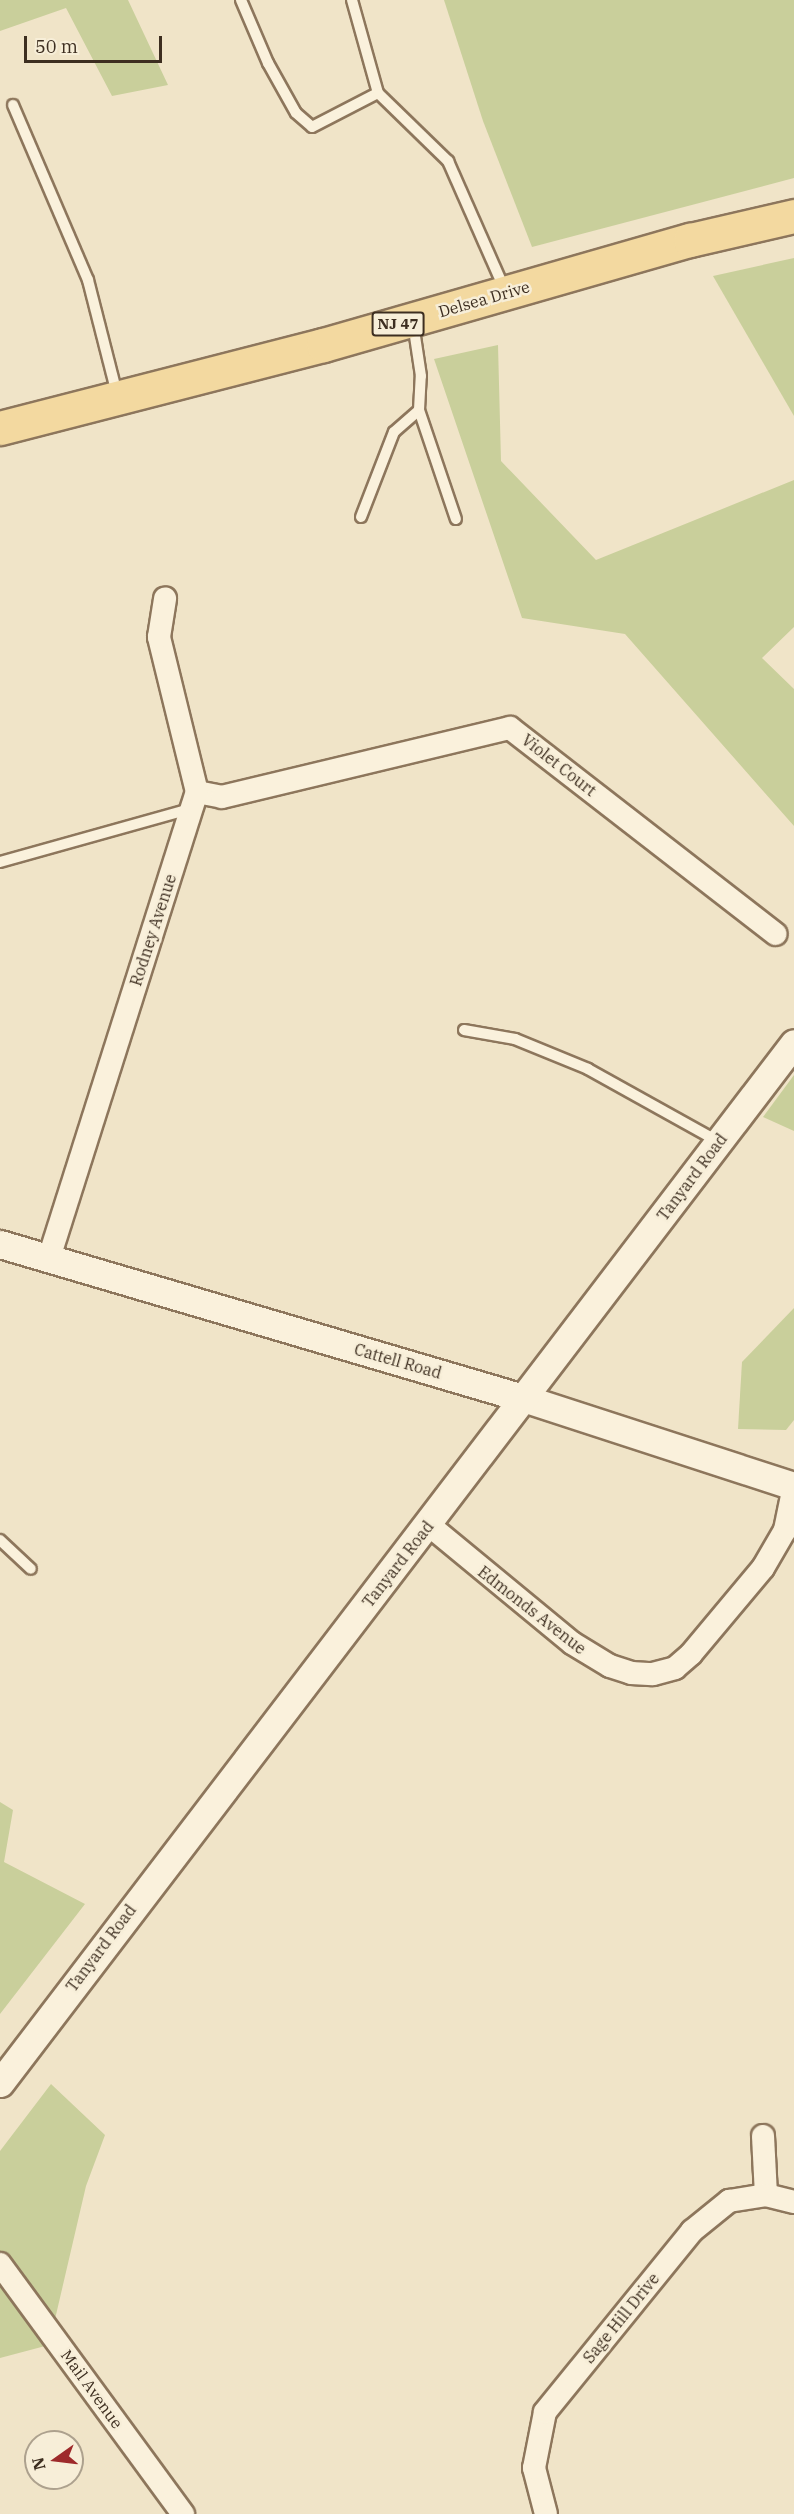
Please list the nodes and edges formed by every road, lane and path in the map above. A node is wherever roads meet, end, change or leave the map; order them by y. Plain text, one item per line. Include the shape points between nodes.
1 (241, 0) edge
2 (352, 0) edge
3 (378, 93) junction
4 (13, 105) dead end
5 (794, 216) edge
6 (506, 293) junction
7 (412, 320) junction
8 (118, 397) junction
9 (419, 410) junction
10 (0, 428) edge
11 (361, 518) dead end
12 (456, 519) dead end
13 (165, 598) dead end
14 (195, 800) junction
15 (0, 862) edge
16 (776, 934) dead end
17 (464, 1030) dead end
18 (794, 1043) edge
19 (719, 1142) junction
20 (0, 1244) edge
21 (49, 1258) junction
22 (523, 1398) junction
23 (794, 1486) edge
24 (429, 1525) junction
25 (0, 1540) edge
26 (32, 1569) dead end
27 (0, 2083) edge
28 (763, 2136) dead end
29 (766, 2195) junction
30 (794, 2202) edge
31 (0, 2264) edge
32 (183, 2514) edge
33 (546, 2514) edge

1 - 3 lane via 268,63 296,112 312,127
2 - 3 lane
3 - 6 lane via 448,161
4 - 8 lane via 88,280
5 - 6 main road, Delsea Drive / NJ 47
6 - 7 main road, Delsea Drive / NJ 47
7 - 8 main road, Delsea Drive / NJ 47
7 - 9 lane via 421,376
8 - 10 main road, Delsea Drive / NJ 47
9 - 11 lane via 394,432
9 - 12 lane
13 - 14 street via 159,637
14 - 15 lane
14 - 16 street, Violet Court via 222,797 510,728
14 - 21 street, Rodney Avenue
17 - 19 lane via 515,1039 588,1069
18 - 19 street, Tanyard Road
19 - 22 street, Tanyard Road
20 - 21 street, Cattell Road
21 - 22 street, Cattell Road
22 - 23 street, Cattell Road
22 - 24 street, Tanyard Road
23 - 24 street, Edmonds Avenue via 785,1530 763,1568 691,1654 675,1668 653,1674 631,1673 610,1666 572,1643
24 - 27 street, Tanyard Road via 201,1814
25 - 26 lane
28 - 29 street
29 - 30 street, Sage Hill Drive
29 - 33 street, Sage Hill Drive via 729,2201 692,2231 545,2412 534,2468
31 - 32 street, Mail Avenue

